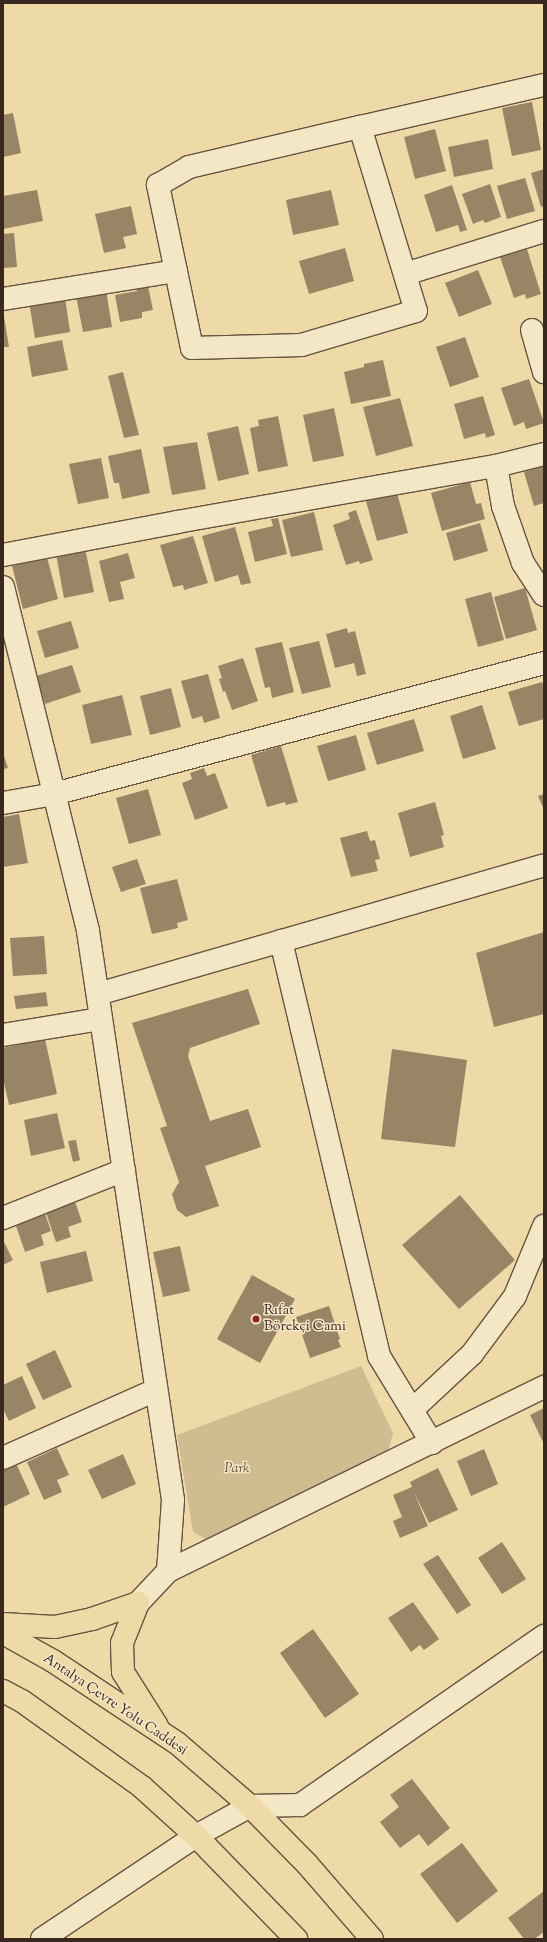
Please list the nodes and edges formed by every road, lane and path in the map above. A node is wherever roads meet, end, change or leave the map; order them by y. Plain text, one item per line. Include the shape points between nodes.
1 (544, 85) edge
2 (360, 128) junction
3 (544, 231) edge
4 (176, 271) junction
5 (405, 274) junction
6 (3, 299) edge
7 (532, 330) dead end
8 (544, 372) edge
9 (544, 454) edge
10 (496, 466) junction
11 (3, 555) edge
12 (544, 595) edge
13 (4, 601) edge
14 (544, 663) edge
15 (54, 794) junction
16 (3, 802) edge
17 (544, 865) edge
18 (281, 941) junction
19 (98, 994) junction
20 (101, 1019) junction
21 (3, 1035) edge
22 (124, 1170) junction
23 (3, 1218) edge
24 (544, 1226) edge
25 (544, 1387) edge
26 (156, 1390) junction
27 (412, 1410) junction
28 (432, 1443) junction
29 (3, 1458) edge
30 (168, 1571) junction
31 (138, 1603) junction
32 (3, 1624) edge
33 (3, 1634) edge
34 (542, 1640) edge
35 (3, 1690) edge
36 (161, 1732) junction
37 (250, 1806) junction
38 (196, 1836) junction
39 (42, 1939) edge
40 (296, 1939) edge
41 (372, 1939) edge

1 - 2 street
2 - 4 street via 189,167 158,184
2 - 5 street
3 - 5 street
4 - 5 street via 192,348 301,345 416,311
4 - 6 street
7 - 8 street
9 - 10 street
10 - 11 street
10 - 12 street via 503,506 523,563
13 - 15 street
14 - 15 street
15 - 16 street
15 - 19 street via 88,931
17 - 18 street
18 - 19 street
18 - 27 street via 379,1356
19 - 20 street
20 - 21 street
20 - 22 street
22 - 23 street
22 - 26 street
24 - 27 street via 515,1296 472,1354
25 - 28 street
26 - 29 street
26 - 30 street via 173,1500
27 - 28 street
28 - 30 street
30 - 31 street
31 - 32 highway via 55,1627
31 - 36 highway via 122,1643 123,1672
33 - 36 highway, Antalya Çevre Yolu Caddesi via 53,1661
34 - 37 street via 300,1805
35 - 38 highway via 142,1787
36 - 37 highway, Antalya Çevre Yolu Caddesi
37 - 38 street
37 - 41 highway, Antalya Çevre Yolu Caddesi via 307,1864
38 - 39 street
38 - 40 highway

